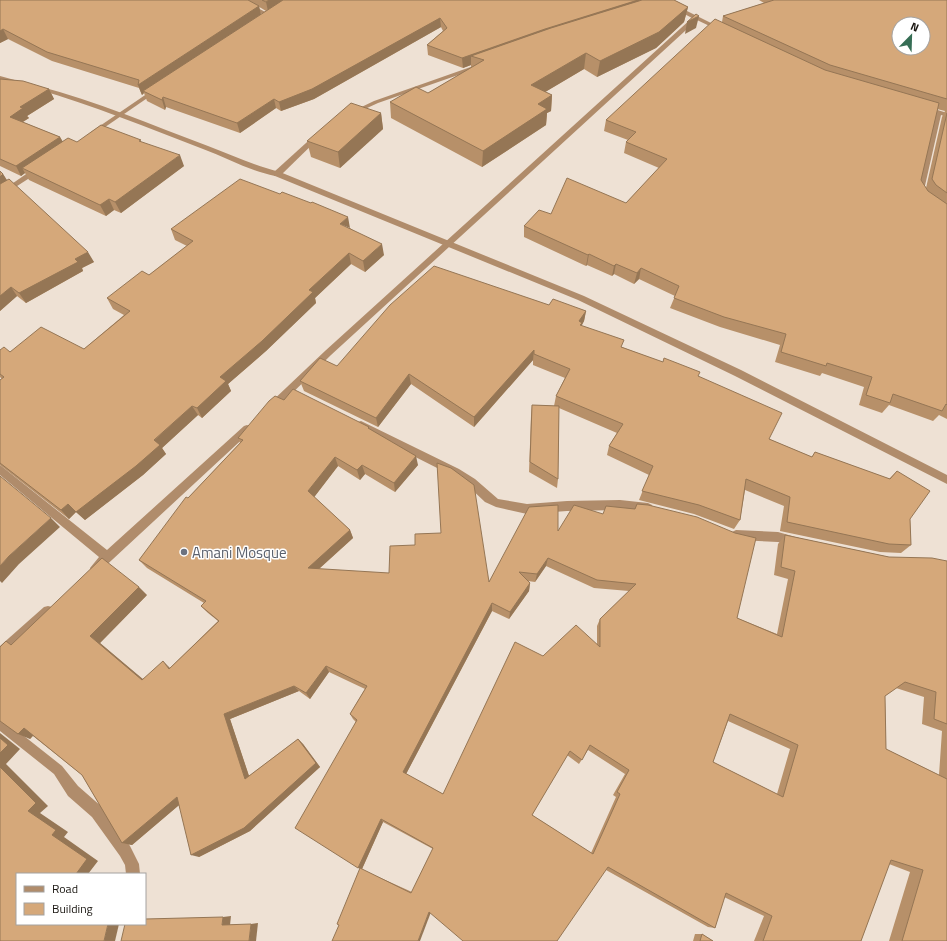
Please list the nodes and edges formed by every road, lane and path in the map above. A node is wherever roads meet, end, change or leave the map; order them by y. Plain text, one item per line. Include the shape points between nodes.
1 (238, 0) edge
2 (677, 0) edge
3 (695, 18) junction
4 (262, 19) edge
5 (728, 34) edge
6 (488, 62) edge
7 (0, 78) edge
8 (162, 87) edge
9 (916, 106) edge
10 (938, 112) junction
11 (348, 115) edge
12 (947, 115) edge
13 (118, 116) junction
14 (322, 130) edge
15 (85, 138) edge
16 (46, 165) edge
17 (277, 174) junction
18 (0, 195) edge
19 (925, 198) edge
20 (449, 243) junction
21 (352, 421) edge
22 (0, 469) edge
23 (947, 480) edge
24 (661, 512) edge
25 (723, 532) edge
26 (808, 544) edge
27 (107, 557) junction
28 (90, 572) edge
29 (56, 603) edge
30 (0, 654) edge
31 (0, 723) edge
32 (133, 873) edge

1 - 4 street via 271,13
2 - 3 street via 668,3
3 - 5 street
3 - 20 street
6 - 11 street via 376,102
7 - 13 street via 68,96
8 - 13 street
9 - 10 street
10 - 12 street
10 - 19 street via 920,190
13 - 15 street
13 - 17 street via 262,171
14 - 17 street
16 - 18 street
17 - 20 street
20 - 23 street via 581,298 724,366
20 - 27 street via 328,353 294,392 259,419
21 - 24 street via 455,472 496,503 528,509 620,505
22 - 27 street
25 - 26 street via 730,535 778,537
27 - 28 street
29 - 30 street
31 - 32 street via 58,770 74,791 97,812 132,864

